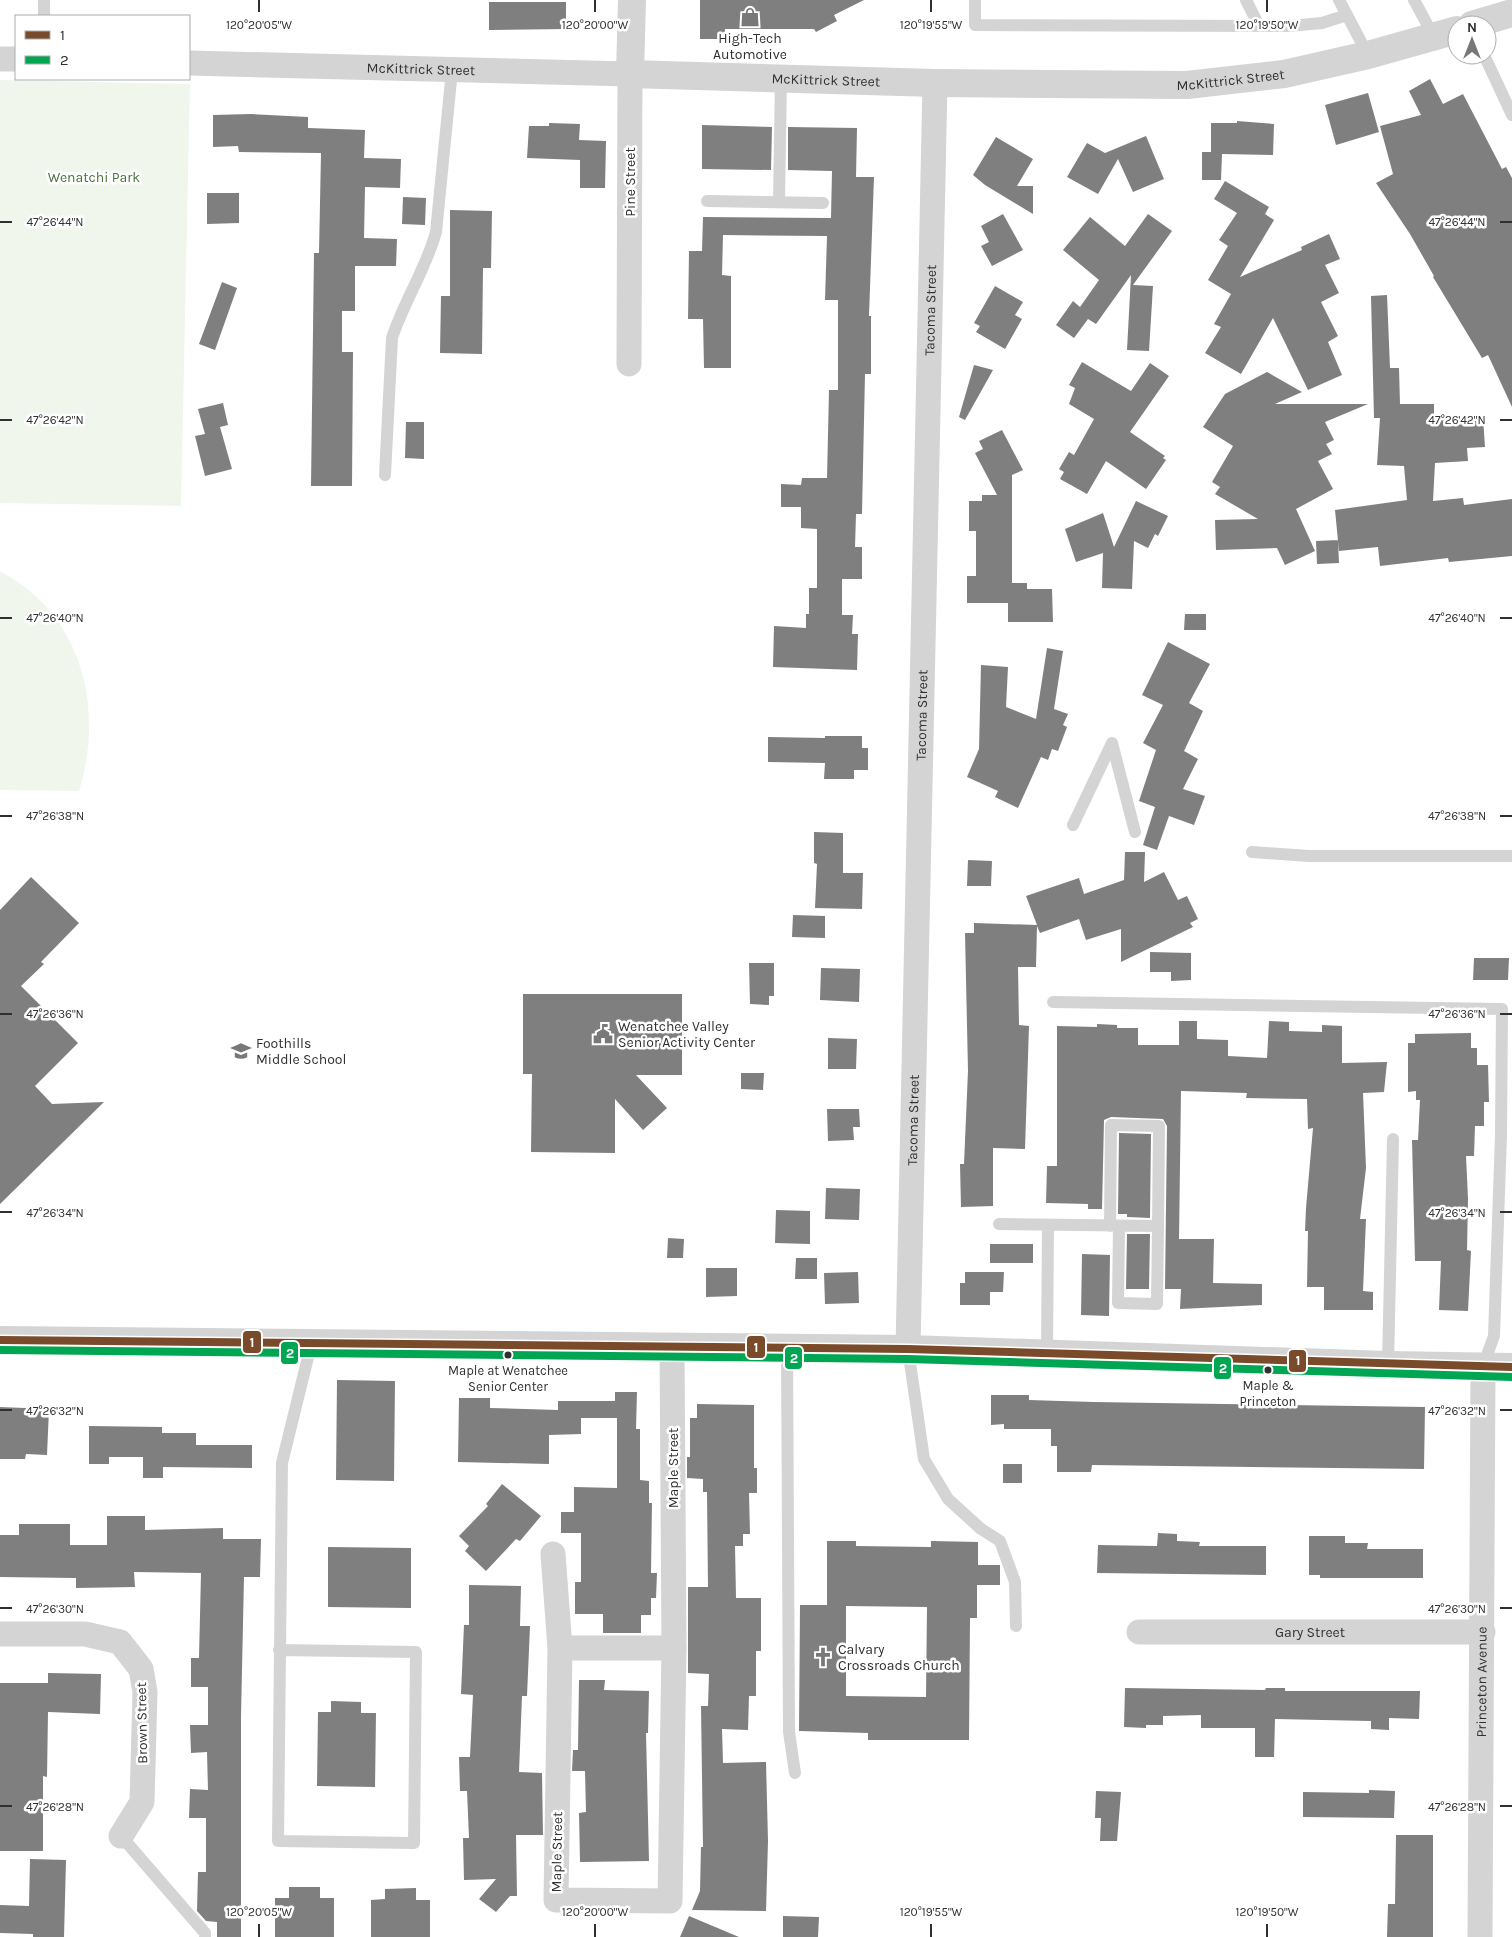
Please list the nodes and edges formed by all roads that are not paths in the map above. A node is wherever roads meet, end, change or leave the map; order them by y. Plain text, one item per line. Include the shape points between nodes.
1 (44, 0) edge
2 (632, 0) edge
3 (975, 0) edge
4 (1246, 0) edge
5 (1339, 0) edge
6 (1414, 0) edge
7 (1512, 13) edge
8 (44, 15) edge
9 (1347, 15) junction
10 (1497, 18) edge
11 (1260, 26) junction
12 (1446, 33) edge
13 (1368, 55) junction
14 (0, 59) edge
15 (15, 59) edge
16 (190, 63) edge
17 (1489, 65) edge
18 (452, 70) junction
19 (630, 74) junction
20 (781, 78) junction
21 (935, 83) junction
22 (1512, 115) edge
23 (707, 200) dead end
24 (779, 202) junction
25 (823, 203) dead end
26 (629, 364) dead end
27 (385, 475) dead end
28 (1073, 825) dead end
29 (1135, 832) dead end
30 (1252, 852) dead end
31 (1512, 856) edge
32 (1053, 1002) dead end
33 (1512, 1122) edge
34 (1501, 1135) junction
35 (1393, 1139) dead end
36 (999, 1224) dead end
37 (1048, 1224) junction
38 (1114, 1226) junction
39 (1158, 1226) junction
40 (0, 1340) edge
41 (311, 1345) junction
42 (672, 1348) junction
43 (786, 1348) junction
44 (908, 1349) junction
45 (1047, 1354) junction
46 (1388, 1365) junction
47 (1483, 1366) junction
48 (1512, 1367) edge
49 (554, 1554) dead end
50 (1016, 1626) dead end
51 (1139, 1632) dead end
52 (1483, 1632) junction
53 (0, 1634) edge
54 (560, 1648) junction
55 (674, 1648) junction
56 (280, 1650) junction
57 (795, 1773) dead end
58 (121, 1836) joint
59 (205, 1937) edge
60 (1480, 1937) edge

1 - 8 lane
2 - 19 street, Pine Street
3 - 11 lane via 975,25
4 - 11 lane
5 - 9 lane
6 - 12 lane
7 - 10 street
9 - 11 lane via 1322,23
9 - 13 lane
12 - 13 street, McKittrick Street
13 - 21 street, McKittrick Street via 1268,77 1187,85
14 - 15 street
16 - 18 street, McKittrick Street
17 - 22 lane
18 - 19 street, McKittrick Street
18 - 27 lane via 436,232 430,254 399,316 392,338
19 - 20 street, McKittrick Street
19 - 26 street, Pine Street
20 - 21 street, McKittrick Street
20 - 24 lane
21 - 44 street, Tacoma Street
23 - 24 lane
24 - 25 lane
28 - 29 lane via 1112,743
30 - 31 lane via 1309,856
32 - 34 lane via 1502,1009
33 - 34 lane
34 - 47 lane via 1494,1336
35 - 46 lane
36 - 37 lane
37 - 38 lane
37 - 45 lane
38 - 39 lane
38 - 39 lane via 1118,1303 1157,1304
38 - 39 lane via 1111,1126 1159,1126
40 - 41 street
41 - 42 street
41 - 56 lane via 282,1463
42 - 43 street
42 - 55 street, Maple Street
43 - 44 street
43 - 57 lane via 789,1732
44 - 45 street
44 - 50 lane via 924,1459 948,1499 981,1529 1000,1541 1014,1582
45 - 46 street
46 - 47 street
47 - 48 street
47 - 52 street, Princeton Avenue
49 - 54 street, Maple Street
51 - 52 street, Gary Street
52 - 60 street, Princeton Avenue
53 - 58 street, Brown Street via 85,1634 120,1642 141,1669 145,1692 142,1802
54 - 55 street
54 - 55 street, Maple Street via 556,1900 670,1901
56 - 56 lane via 278,1841 414,1843 416,1652
58 - 59 lane via 205,1933

